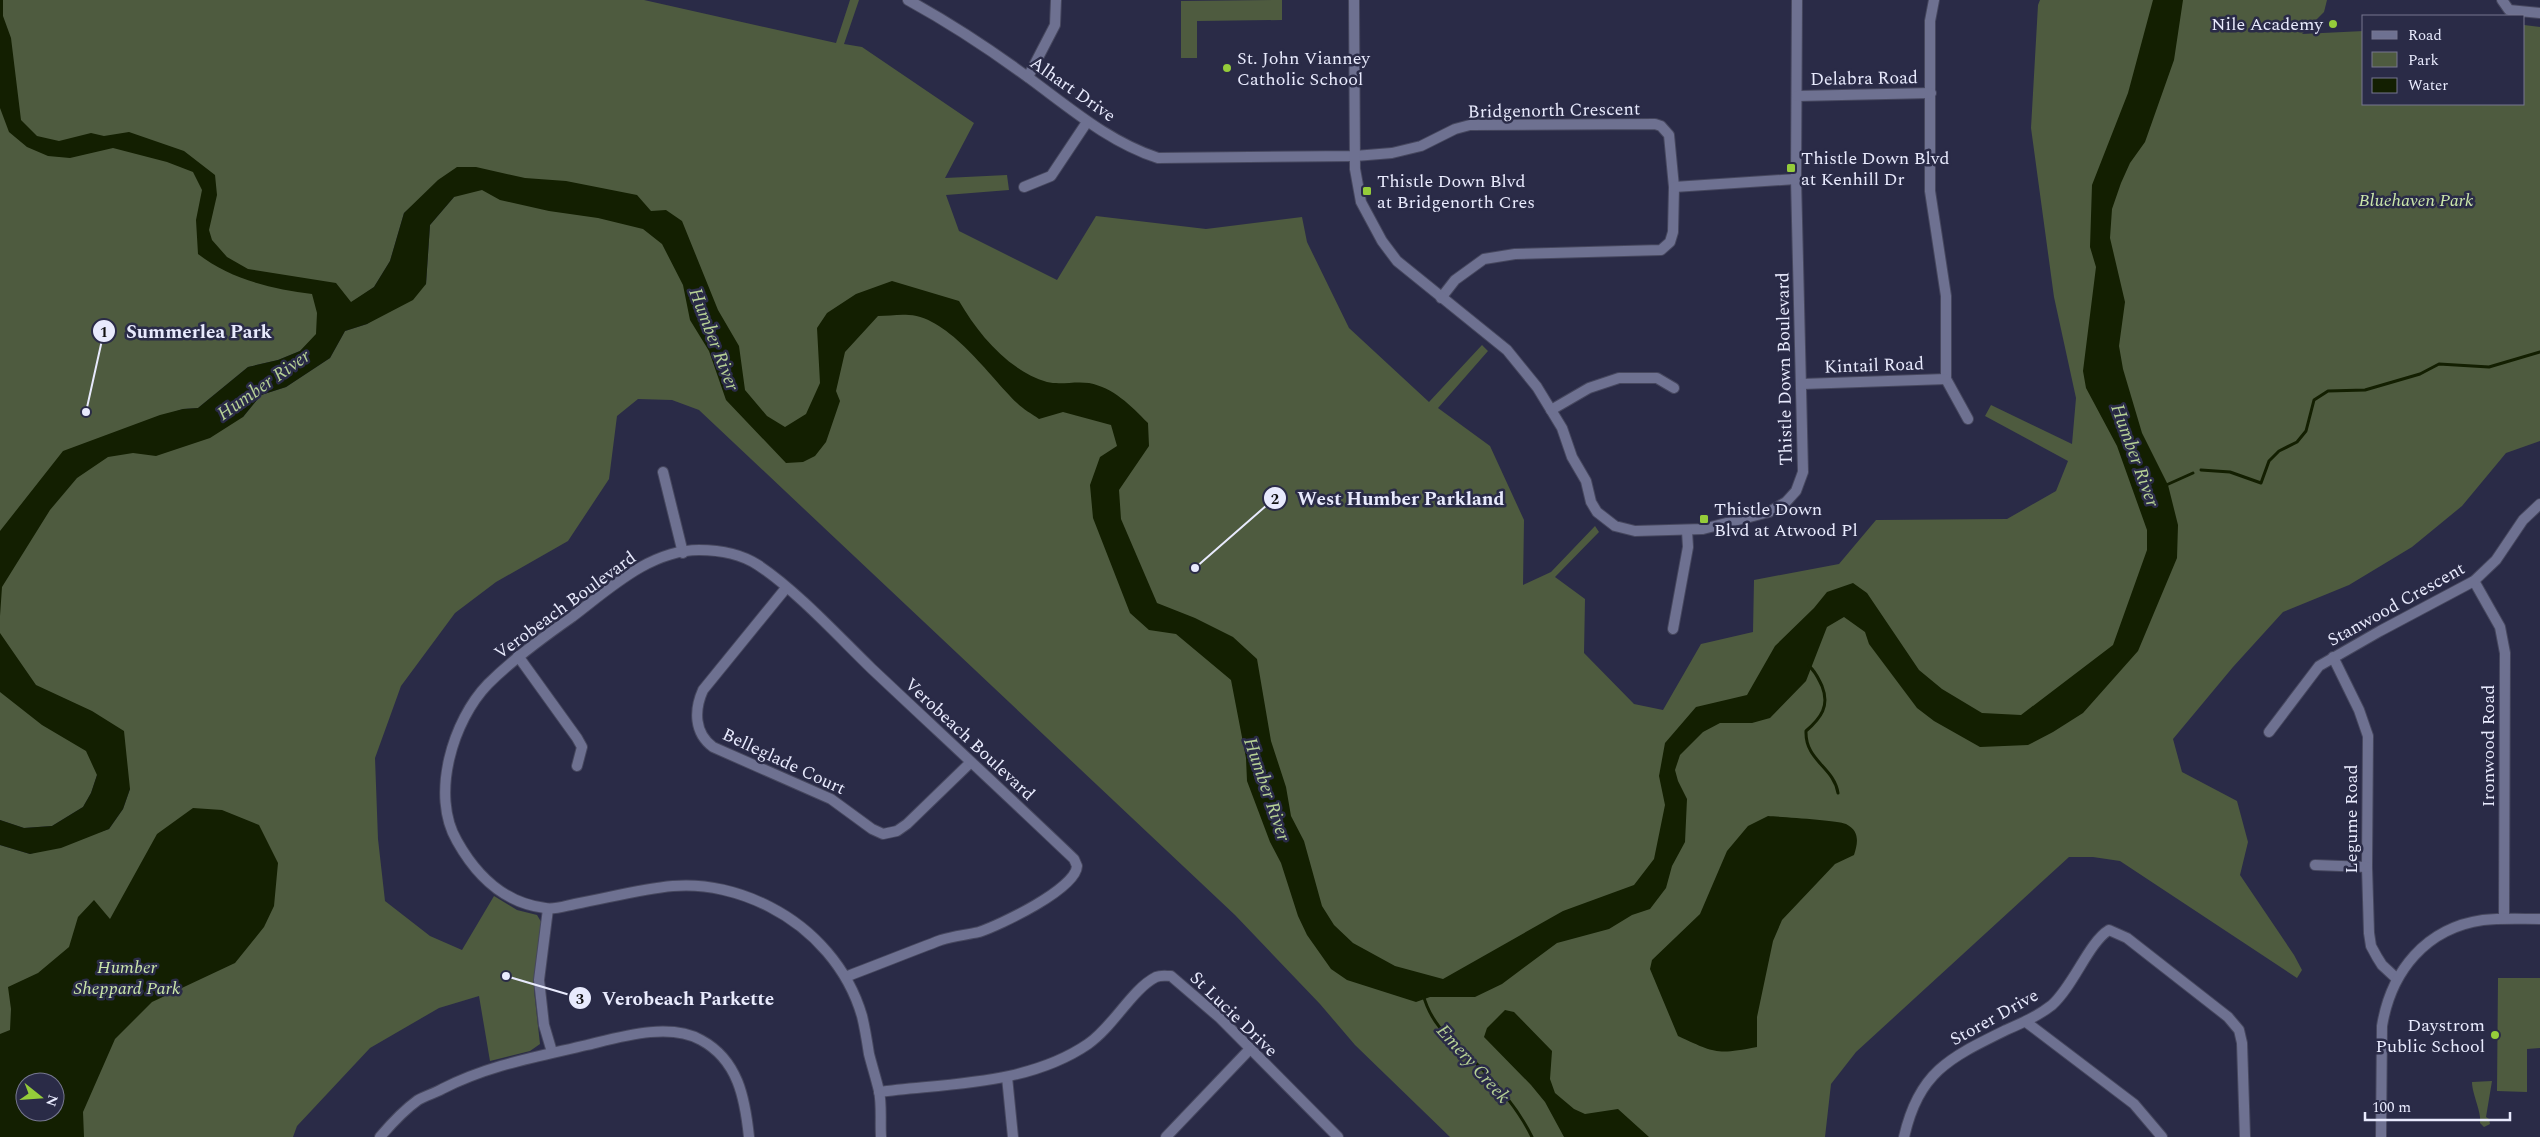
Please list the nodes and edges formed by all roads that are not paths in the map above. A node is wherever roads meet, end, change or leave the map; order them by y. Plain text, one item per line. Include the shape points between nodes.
1 (908, 0) edge
2 (1056, 0) edge
3 (1354, 0) edge
4 (1797, 0) edge
5 (1934, 0) edge
6 (2502, 0) edge
7 (2540, 14) edge
8 (1028, 77) junction
9 (1932, 93) junction
10 (1797, 96) junction
11 (1087, 122) junction
12 (1355, 156) junction
13 (1796, 179) junction
14 (1024, 187) dead end
15 (1674, 187) junction
16 (1441, 298) junction
17 (1946, 379) junction
18 (1802, 384) junction
19 (1674, 388) dead end
20 (1551, 410) junction
21 (1968, 419) dead end
22 (663, 472) dead end
23 (2540, 504) edge
24 (1687, 530) junction
25 (683, 553) junction
26 (2474, 581) junction
27 (786, 588) junction
28 (1673, 630) dead end
29 (518, 656) junction
30 (2333, 657) junction
31 (2269, 732) dead end
32 (970, 763) junction
33 (577, 766) dead end
34 (2315, 866) dead end
35 (2367, 867) junction
36 (548, 909) junction
37 (2504, 918) junction
38 (2540, 919) edge
39 (845, 977) junction
40 (2396, 978) junction
41 (2026, 1022) junction
42 (1249, 1050) junction
43 (552, 1052) junction
44 (1007, 1077) junction
45 (879, 1092) junction
46 (380, 1137) edge
47 (749, 1137) edge
48 (881, 1137) edge
49 (1013, 1137) edge
50 (1166, 1137) edge
51 (1338, 1137) edge
52 (1904, 1137) edge
53 (2162, 1137) edge
54 (2245, 1137) edge
55 (2381, 1137) edge

1 - 8 street, Alhart Drive
2 - 8 street via 1055,25
3 - 12 street, Thistle Down Boulevard
4 - 10 street, Thistle Down Boulevard
5 - 9 street via 1930,21
6 - 7 street via 2509,10
8 - 11 street, Alhart Drive
9 - 10 street, Delabra Road
9 - 17 street via 1930,191 1946,296
10 - 13 street, Thistle Down Boulevard
11 - 12 street, Alhart Drive via 1158,158
11 - 14 street via 1051,176
12 - 15 street, Bridgenorth Crescent via 1407,150 1470,125 1655,124 1662,126 1669,135
12 - 16 street, Thistle Down Boulevard via 1361,202 1382,241 1397,261
13 - 15 street
13 - 18 street, Thistle Down Boulevard
15 - 16 street, Bridgenorth Crescent via 1673,232 1670,242 1661,250 1515,254 1484,259 1463,272
16 - 20 street, Thistle Down Boulevard via 1507,350
17 - 18 street, Kintail Road
17 - 21 street
18 - 24 street, Thistle Down Boulevard via 1803,472 1796,491 1786,502 1754,517 1702,530
19 - 20 street via 1658,378 1620,378 1589,388
20 - 24 street, Thistle Down Boulevard via 1586,481 1597,512 1616,526 1630,529
22 - 25 street
23 - 26 street, Stanwood Crescent via 2523,520 2496,560
24 - 28 street via 1688,548
25 - 27 street, Verobeach Boulevard via 697,550 745,558 762,567
25 - 29 street, Verobeach Boulevard via 658,560 630,574
26 - 30 street, Stanwood Crescent
26 - 37 street, Ironwood Road via 2500,627 2504,647
27 - 32 street, Verobeach Boulevard
27 - 32 street, Belleglade Court via 703,690 697,711 700,734 705,741 712,747 831,799 883,834 897,831 907,824
29 - 33 street via 582,747
29 - 36 street, Verobeach Boulevard via 481,691 459,727 449,757 447,808 453,835 479,874 506,895
30 - 31 street, Stanwood Crescent via 2319,666
30 - 35 street, Legume Road via 2368,736
32 - 39 street, Verobeach Boulevard via 1074,859 1077,872 1051,895 1012,918 979,932 952,936
34 - 35 street
35 - 40 street, Legume Road via 2371,946 2382,965
36 - 39 street, Verobeach Boulevard via 680,885 734,892 779,912 806,931 826,950
36 - 43 street via 539,980 544,1025
37 - 38 street
37 - 40 street via 2469,923 2437,937 2414,955
39 - 45 street, Verobeach Boulevard via 862,1014
40 - 55 street via 2382,1026
41 - 52 street, Storer Drive via 1963,1052 1936,1070 1917,1096
41 - 53 street via 2134,1104
41 - 54 street, Storer Drive via 2052,1004 2068,987 2098,938 2109,930 2127,938 2228,1017 2240,1030
42 - 44 street, St Lucie Drive via 1220,1018 1171,976 1163,975 1142,988 1109,1026 1088,1044 1058,1061
42 - 50 street
42 - 51 street, St Lucie Drive
43 - 46 street via 484,1070 420,1099
43 - 47 street via 631,1034 688,1034 721,1054 736,1076
44 - 45 street, St Lucie Drive
44 - 49 street
45 - 48 street, Verobeach Boulevard

